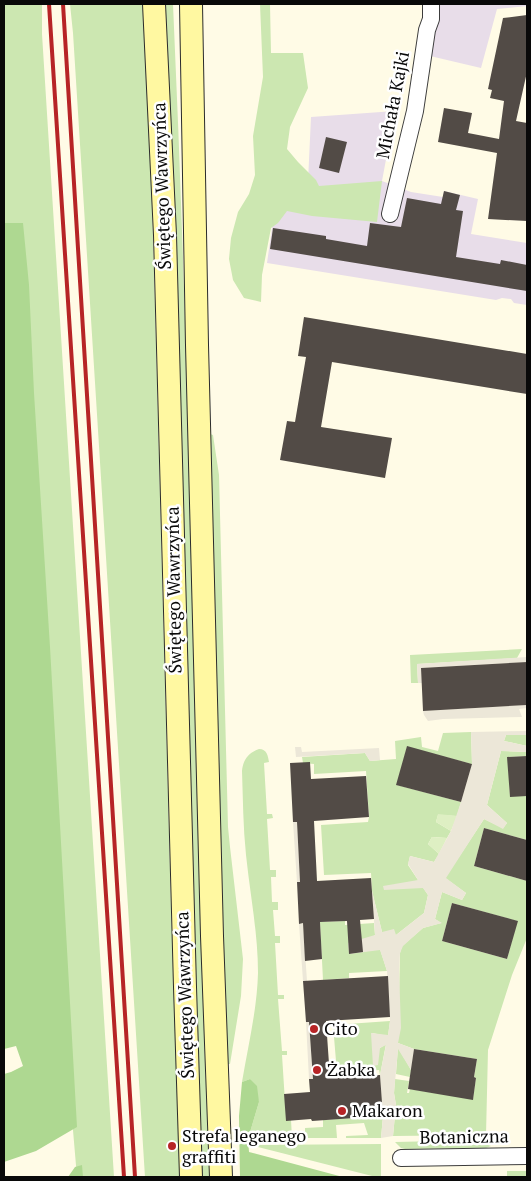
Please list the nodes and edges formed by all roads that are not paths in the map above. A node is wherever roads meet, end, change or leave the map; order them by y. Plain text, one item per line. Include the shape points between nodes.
1 (154, 4) edge
2 (191, 4) edge
3 (431, 4) edge
4 (390, 214) dead end
5 (527, 1156) edge
6 (401, 1158) dead end
7 (191, 1177) edge
8 (221, 1177) edge

1 - 7 main road, Świętego Wawrzyńca via 165,254
2 - 8 main road, Świętego Wawrzyńca via 212,936
3 - 4 street, Michała Kajki via 432,20 427,30 415,111
5 - 6 street, Botaniczna

